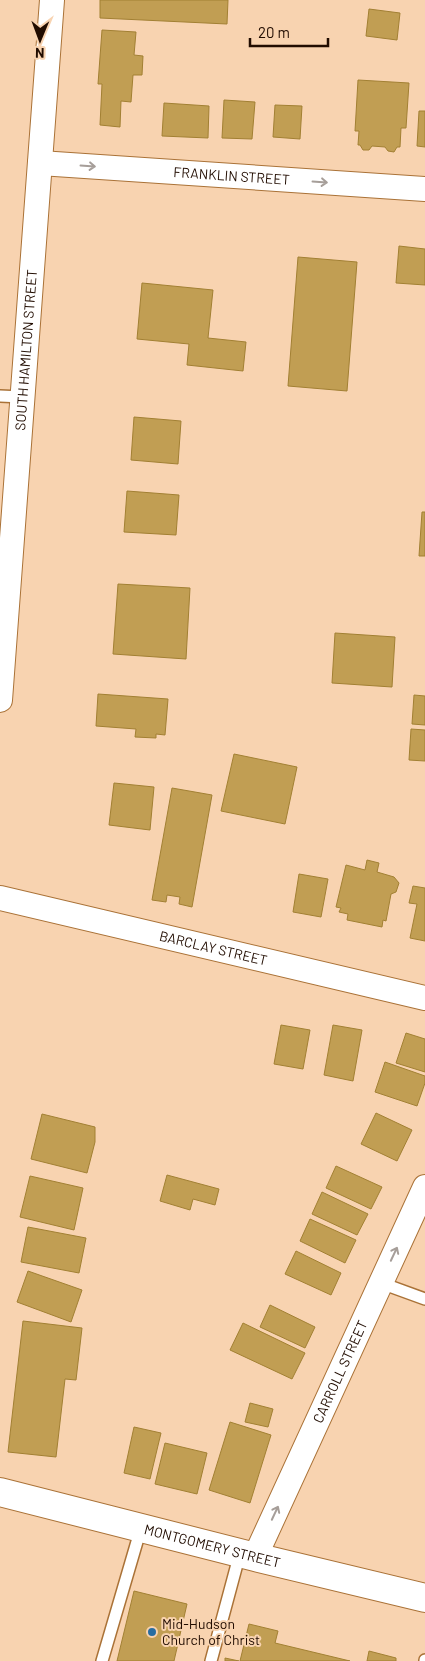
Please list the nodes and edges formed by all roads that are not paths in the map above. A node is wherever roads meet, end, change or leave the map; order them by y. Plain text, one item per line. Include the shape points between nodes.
1 (52, 0) edge
2 (40, 163) junction
3 (425, 189) edge
4 (11, 396) edge
5 (4, 599) edge
6 (3, 623) edge
7 (0, 700) edge
8 (0, 898) edge
9 (425, 998) edge
10 (425, 1187) edge
11 (380, 1283) junction
12 (425, 1299) edge
13 (0, 1492) edge
14 (141, 1528) junction
15 (248, 1555) junction
16 (425, 1598) edge
17 (102, 1661) edge
18 (211, 1661) edge

1 - 2 street, SOUTH HAMILTON STREET
2 -> 3 street, FRANKLIN STREET
2 - 4 street, SOUTH HAMILTON STREET
4 - 5 street, SOUTH HAMILTON STREET
5 - 6 street, SOUTH HAMILTON STREET
6 - 7 street, SOUTH HAMILTON STREET
8 - 9 street, BARCLAY STREET
11 -> 10 street, CARROLL STREET
11 - 12 lane
15 -> 11 street, CARROLL STREET
13 - 14 street, MONTGOMERY STREET
14 - 15 street, MONTGOMERY STREET
14 - 17 lane
15 - 16 street, MONTGOMERY STREET
15 - 18 lane

